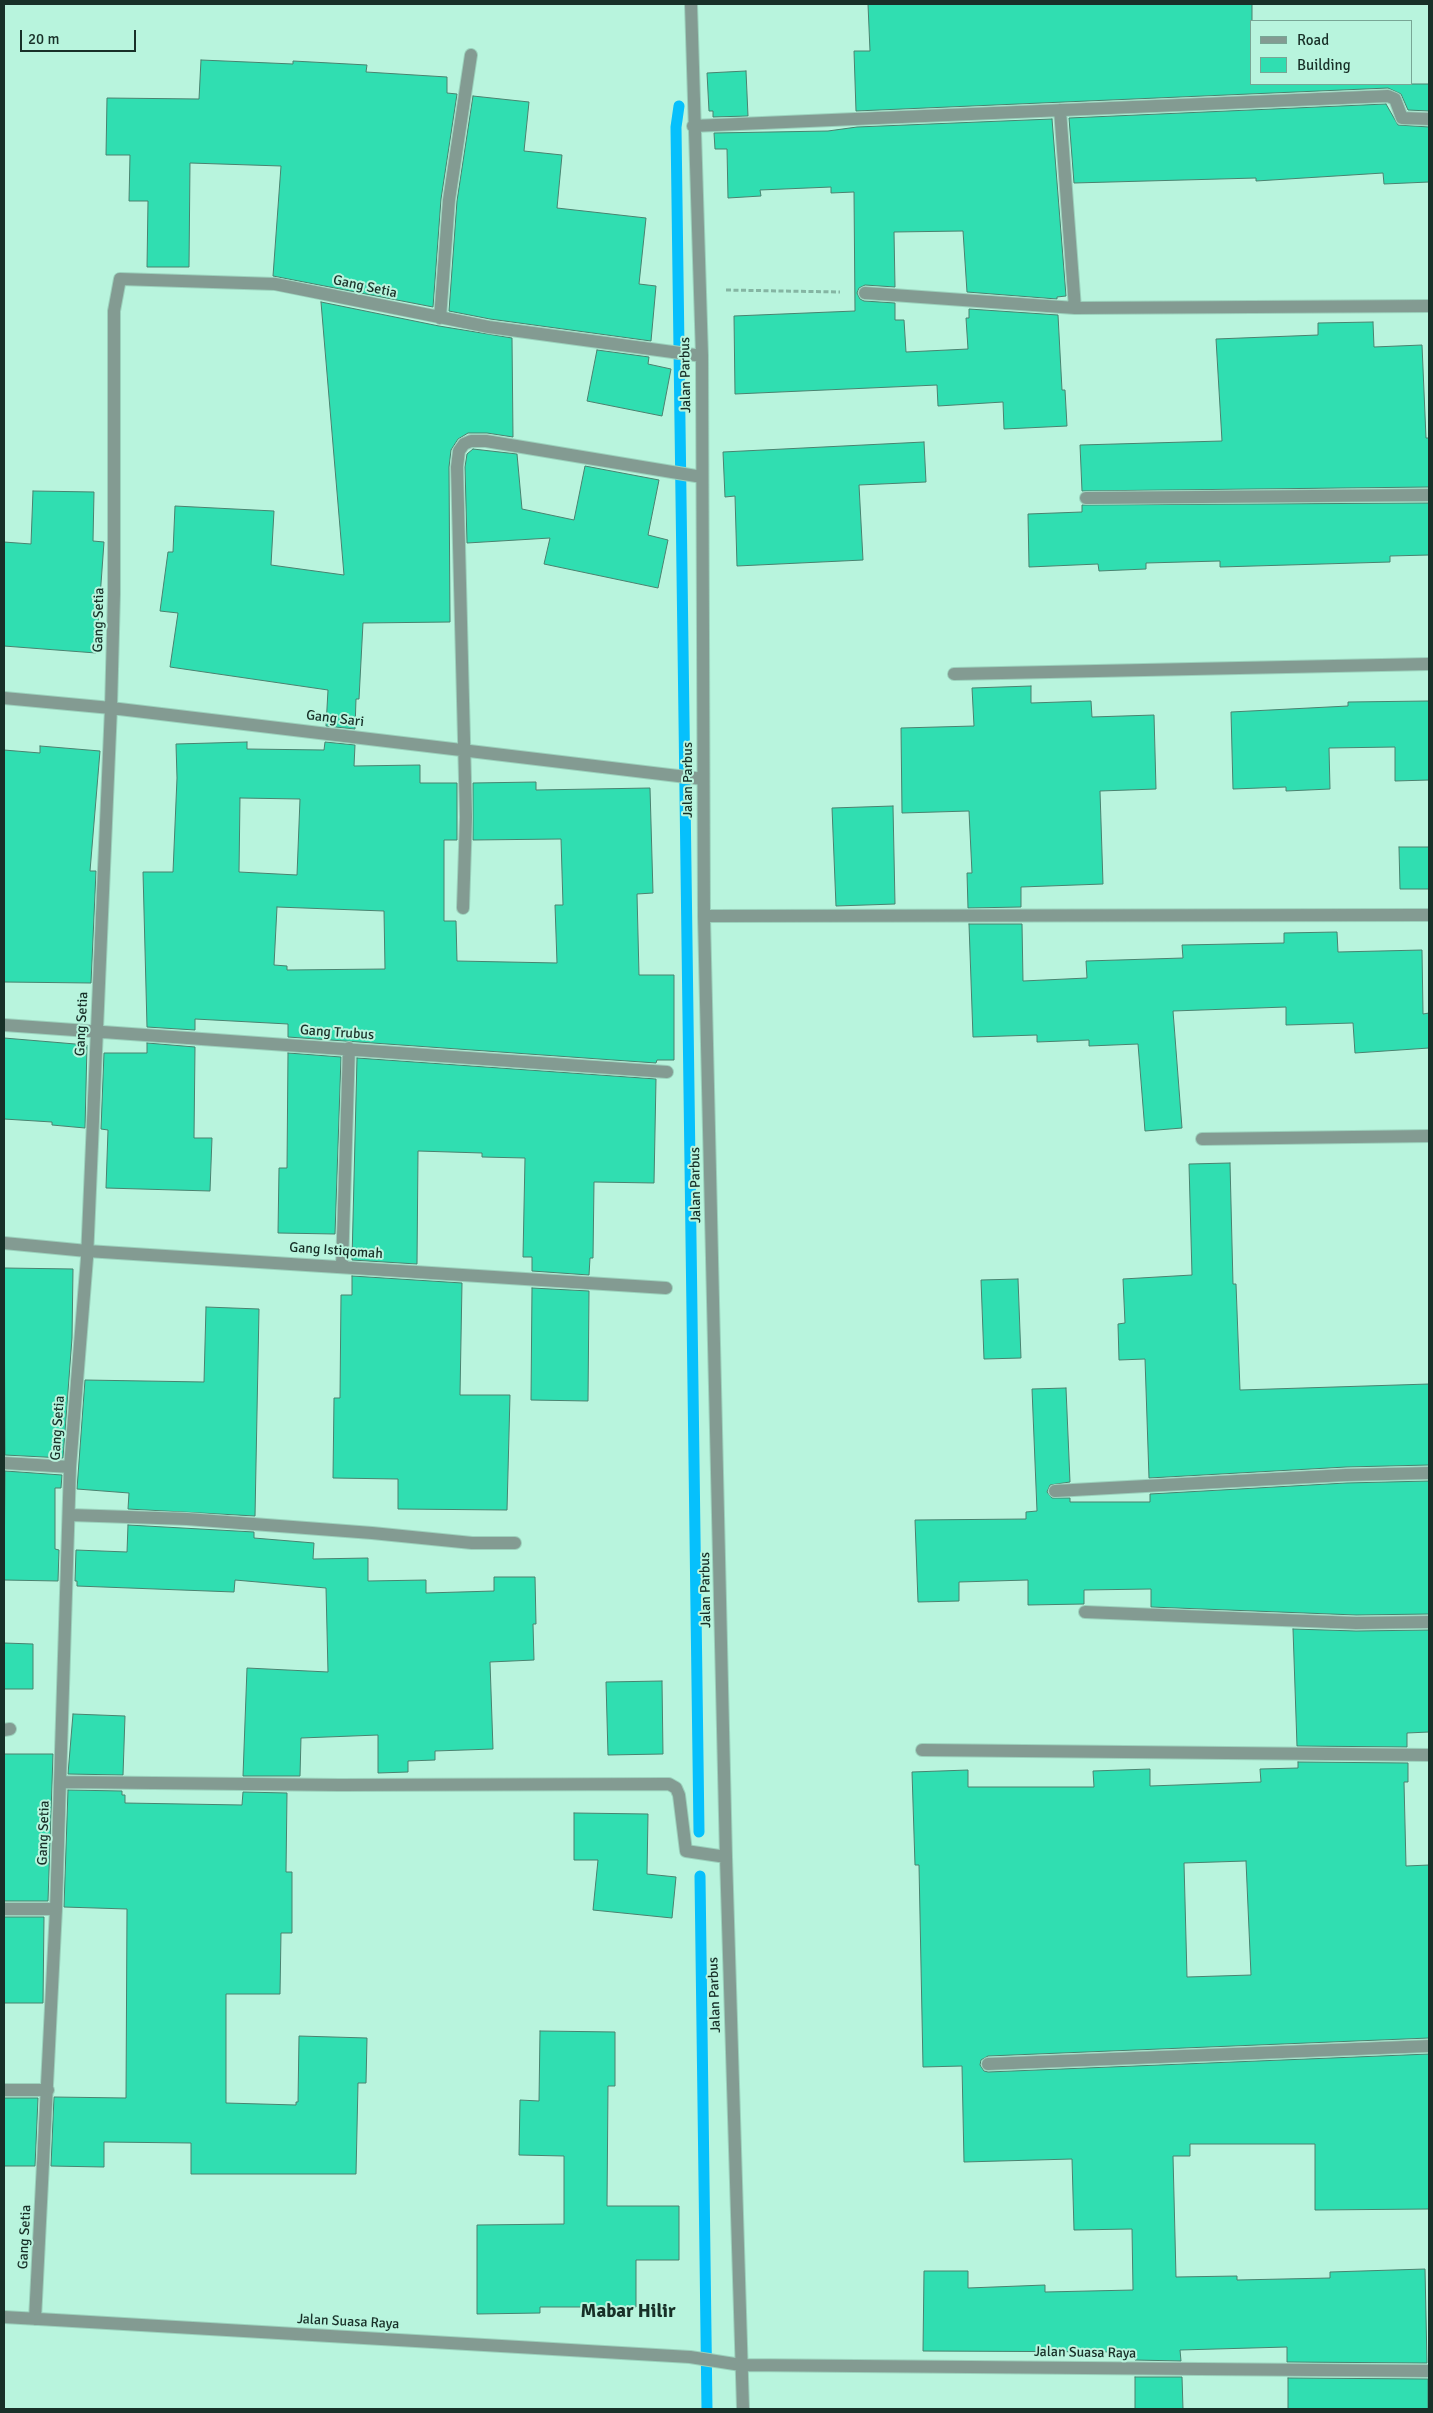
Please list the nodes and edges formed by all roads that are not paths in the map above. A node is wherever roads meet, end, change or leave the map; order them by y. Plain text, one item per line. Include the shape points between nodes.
1 (691, 4) edge
2 (471, 55) dead end
3 (1060, 110) junction
4 (1429, 118) edge
5 (693, 126) junction
6 (865, 293) road end
7 (1429, 306) edge
8 (1075, 308) junction
9 (440, 318) junction
10 (698, 356) junction
11 (700, 477) junction
12 (1429, 495) edge
13 (1086, 498) dead end
14 (1429, 664) edge
15 (954, 674) dead end
16 (4, 698) edge
17 (111, 708) junction
18 (464, 750) junction
19 (700, 779) junction
20 (463, 908) dead end
21 (1429, 915) edge
22 (704, 916) junction
23 (4, 1025) edge
24 (96, 1031) junction
25 (350, 1048) junction
26 (667, 1072) dead end
27 (1429, 1136) edge
28 (1202, 1139) dead end
29 (4, 1243) edge
30 (87, 1250) junction
31 (342, 1267) junction
32 (666, 1288) dead end
33 (4, 1463) edge
34 (70, 1467) junction
35 (1429, 1473) edge
36 (1055, 1491) dead end
37 (70, 1515) junction
38 (515, 1544) dead end
39 (1085, 1612) dead end
40 (1429, 1622) edge
41 (922, 1750) dead end
42 (1429, 1755) edge
43 (61, 1782) junction
44 (726, 1857) junction
45 (4, 1909) edge
46 (56, 1909) junction
47 (1429, 2046) edge
48 (988, 2064) dead end
49 (4, 2090) edge
50 (48, 2090) junction
51 (4, 2317) edge
52 (35, 2319) junction
53 (741, 2365) junction
54 (1429, 2371) edge
55 (742, 2409) edge

1 - 5 street, Jalan Parbus
2 - 9 street via 450,200
3 - 4 street via 1388,96 1395,98 1402,118
3 - 5 street
3 - 8 street
5 - 10 street, Jalan Parbus via 700,289
6 - 8 street
7 - 8 street
9 - 10 street, Gang Setia
9 - 17 street, Gang Setia via 275,284 120,280 114,311
10 - 11 street, Jalan Parbus
11 - 18 street via 486,441 464,444 459,451 457,467
11 - 19 street, Jalan Parbus
12 - 13 street
14 - 15 street
16 - 17 street, Gang Sari
17 - 18 street, Gang Sari
17 - 24 street, Gang Setia
18 - 19 street, Gang Sari
18 - 20 street
19 - 22 street, Jalan Parbus
21 - 22 street
22 - 44 street, Jalan Parbus
23 - 24 street, Gang Trubus
24 - 25 street, Gang Trubus
24 - 30 street, Gang Setia
25 - 26 street, Gang Trubus
25 - 31 street
27 - 28 street
29 - 30 street, Gang Istiqomah
30 - 31 street, Gang Istiqomah
30 - 34 street, Gang Setia
31 - 32 street, Gang Istiqomah
33 - 34 street
34 - 37 street, Gang Setia
35 - 36 street
37 - 38 street via 187,1519
37 - 43 street, Gang Setia
39 - 40 street via 1356,1623
41 - 42 street
43 - 44 street via 669,1784 679,1795 686,1851
43 - 46 street, Gang Setia
44 - 53 street, Jalan Parbus
45 - 46 street
46 - 50 street, Gang Setia
47 - 48 street
49 - 50 street
50 - 52 street, Gang Setia
51 - 52 street, Jalan Suasa Raya
52 - 53 street, Jalan Suasa Raya via 690,2356
53 - 54 street, Jalan Suasa Raya
53 - 55 street, Jalan Parbus

